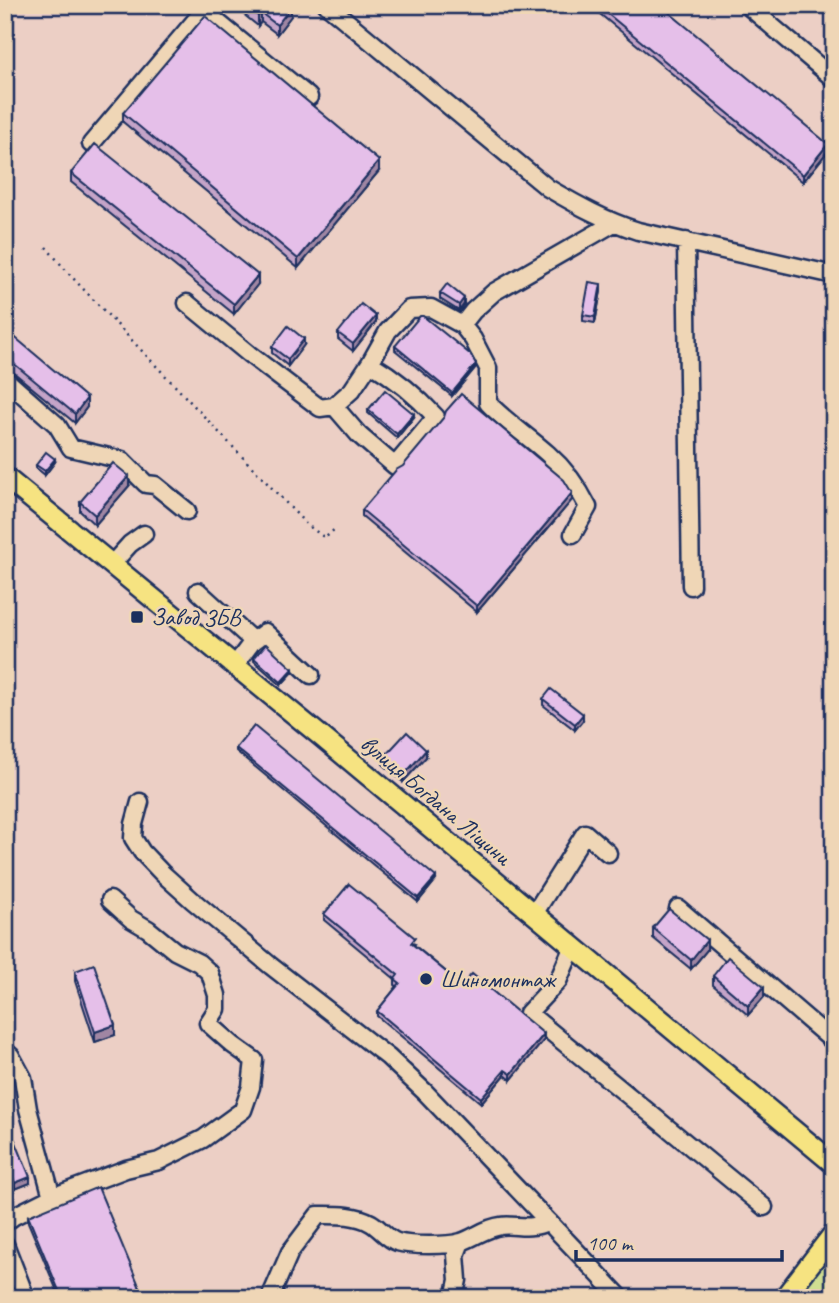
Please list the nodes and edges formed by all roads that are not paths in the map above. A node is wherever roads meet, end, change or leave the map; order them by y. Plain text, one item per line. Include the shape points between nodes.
1 (327, 5) edge
2 (747, 5) edge
3 (204, 7) edge
4 (834, 79) edge
5 (309, 97) dead end
6 (91, 144) edge
7 (614, 223) junction
8 (685, 241) junction
9 (834, 275) edge
10 (187, 303) dead end
11 (462, 325) junction
12 (370, 363) junction
13 (5, 379) edge
14 (334, 405) junction
15 (5, 477) edge
16 (187, 511) dead end
17 (144, 534) dead end
18 (573, 534) dead end
19 (112, 564) junction
20 (691, 586) dead end
21 (198, 591) dead end
22 (253, 641) junction
23 (235, 665) junction
24 (311, 675) dead end
25 (140, 802) dead end
26 (608, 853) dead end
27 (110, 900) dead end
28 (678, 908) dead end
29 (534, 914) junction
30 (573, 946) junction
31 (834, 1042) edge
32 (5, 1051) edge
33 (830, 1158) edge
34 (52, 1196) junction
35 (764, 1207) dead end
36 (549, 1222) junction
37 (5, 1223) edge
38 (834, 1233) edge
39 (461, 1242) junction
40 (5, 1244) edge
41 (26, 1298) edge
42 (270, 1298) edge
43 (454, 1298) edge
44 (621, 1298) edge
45 (784, 1298) edge

1 - 7 street via 548,188
2 - 4 street
3 - 5 street
3 - 6 street
7 - 8 street
7 - 11 street via 494,292
8 - 9 street
8 - 20 street
10 - 14 street via 320,408
11 - 12 street via 431,308 410,309 388,331
11 - 18 street via 488,368 488,403 549,455 581,492 588,507
12 - 14 street via 352,390
12 - 14 street via 400,383 436,417 395,466 359,435
13 - 16 street via 57,425 71,448 122,460 146,484 155,485
15 - 19 main road, вулиця Богдана Ліщини
17 - 19 street
19 - 23 main road, вулиця Богдана Ліщини
21 - 22 street
22 - 23 street
22 - 24 street via 265,632
23 - 29 main road, вулиця Богдана Ліщини
25 - 36 street via 133,838 162,873 388,1057
26 - 29 street via 585,833
27 - 34 street via 210,973 218,995 217,1009 208,1023 254,1060 251,1087 243,1110 183,1150
28 - 31 street
29 - 30 main road, вулиця Богдана Ліщини
30 - 33 main road, вулиця Богдана Ліщини
30 - 35 street via 558,981 528,1013
32 - 34 street via 23,1078
34 - 37 street
36 - 39 street via 533,1227 491,1227
36 - 44 street
38 - 45 main road
39 - 42 street via 417,1245 395,1241 370,1222 318,1215 290,1252
39 - 43 street
40 - 41 street

